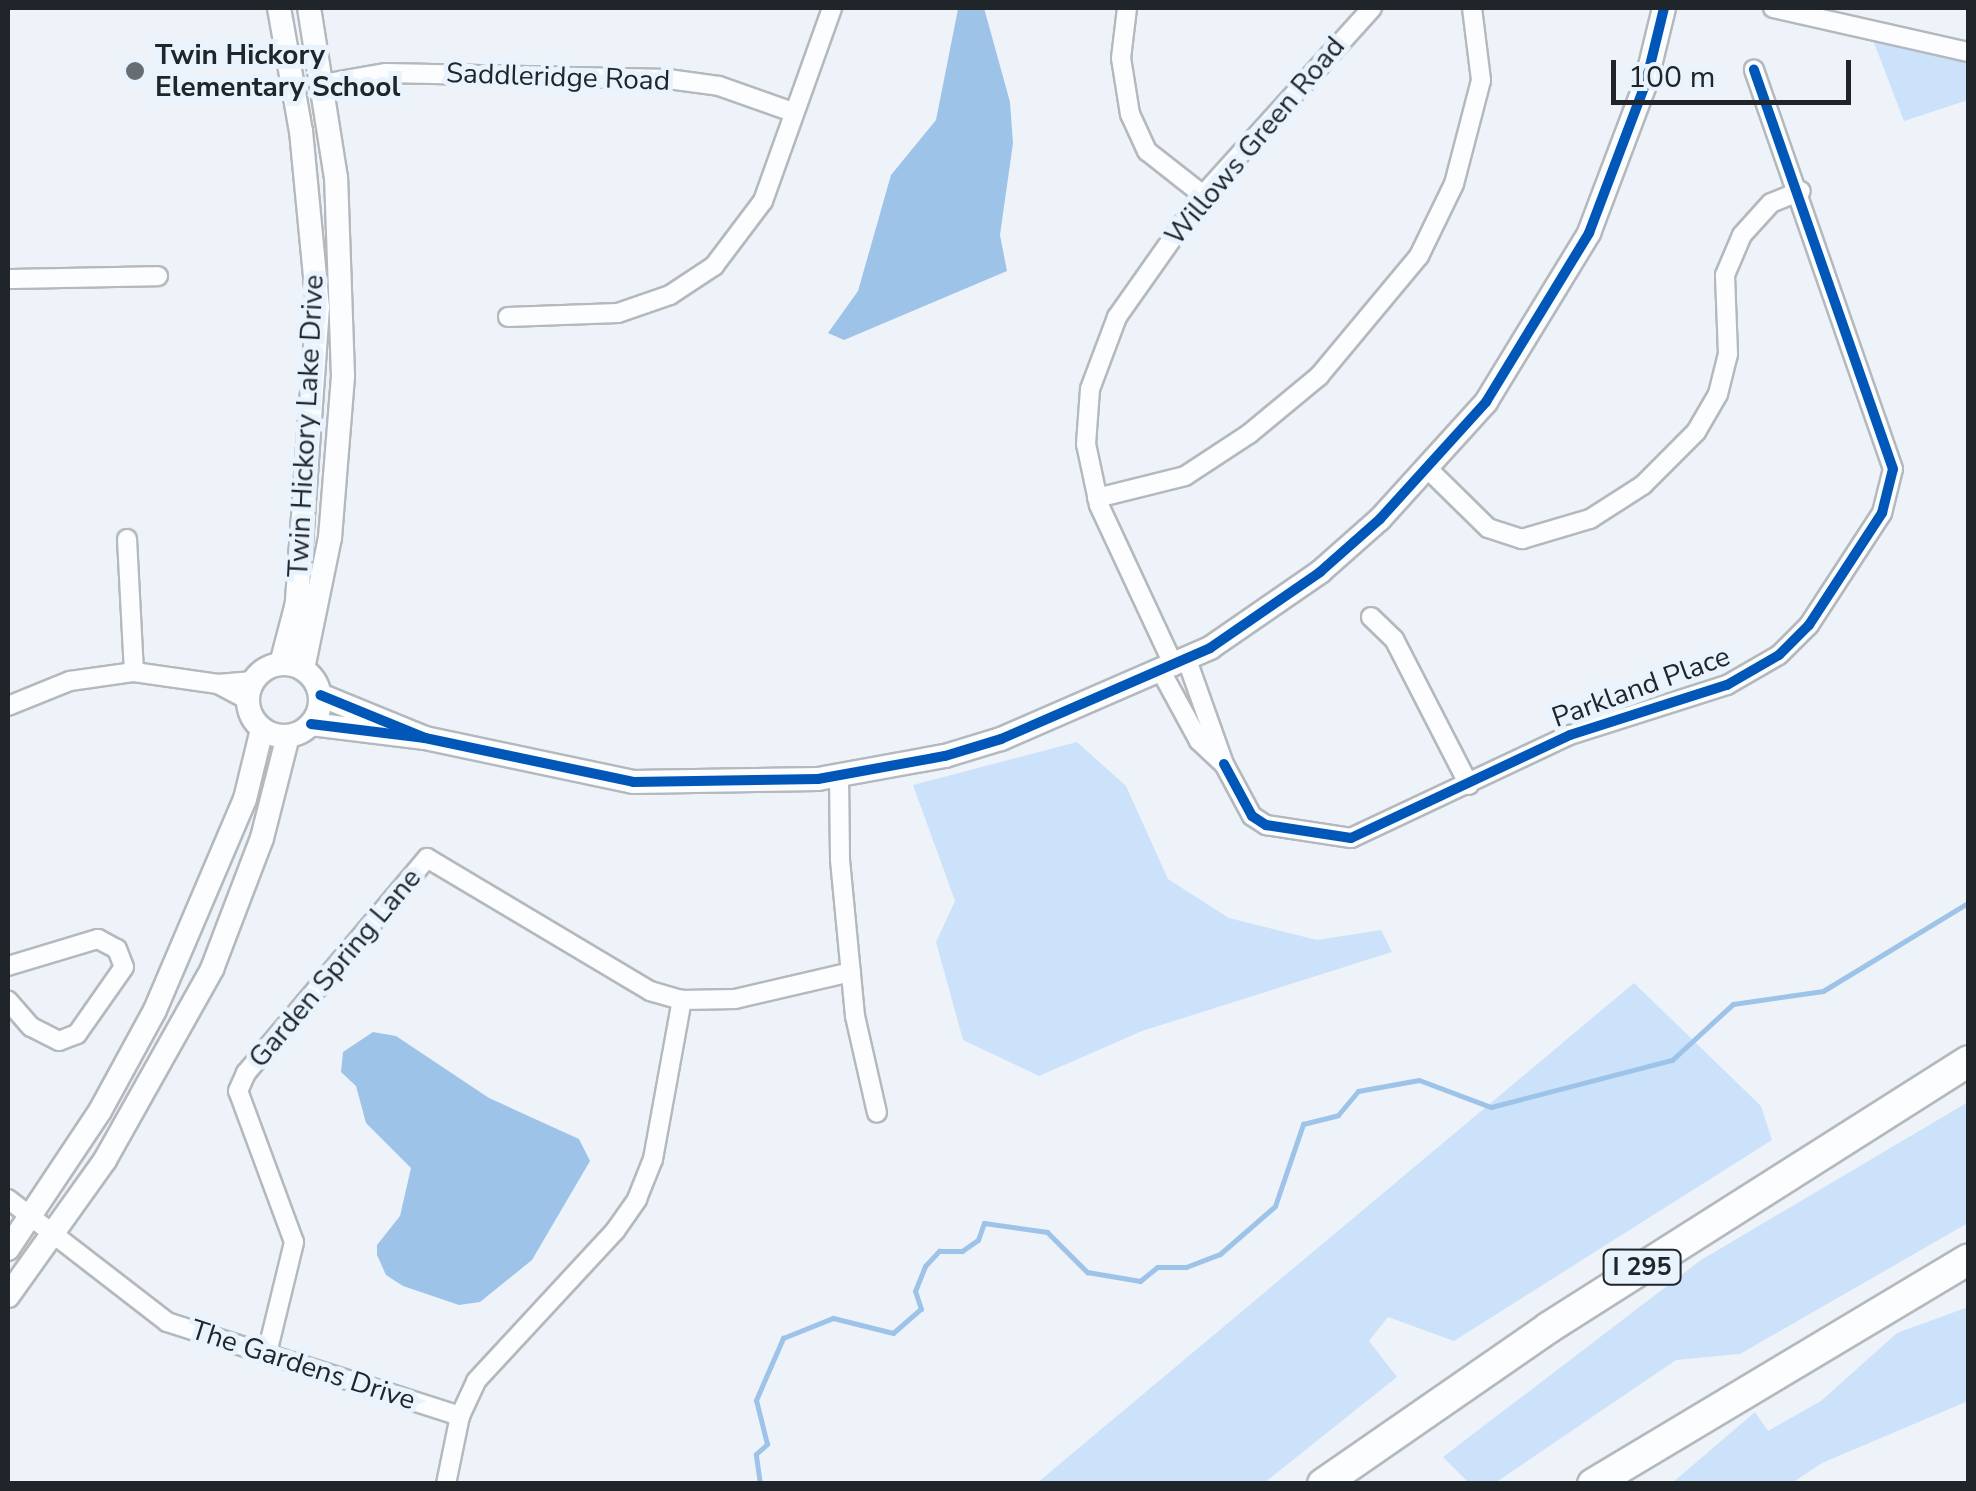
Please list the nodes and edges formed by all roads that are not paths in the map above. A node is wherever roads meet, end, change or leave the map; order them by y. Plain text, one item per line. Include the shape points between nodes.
1 (279, 8) edge
2 (309, 8) edge
3 (832, 8) edge
4 (1127, 8) edge
5 (1372, 8) edge
6 (1472, 8) edge
7 (1664, 8) edge
8 (1773, 8) edge
9 (1968, 52) edge
10 (1754, 70) dead end
11 (322, 84) junction
12 (790, 111) junction
13 (1800, 191) junction
14 (1203, 195) junction
15 (158, 276) dead end
16 (8, 279) edge
17 (508, 317) dead end
18 (1428, 470) junction
19 (1098, 498) junction
20 (128, 539) dead end
21 (1371, 617) dead end
22 (1175, 666) junction
23 (292, 667) junction
24 (134, 672) junction
25 (251, 691) junction
26 (320, 694) junction
27 (8, 706) edge
28 (311, 724) junction
29 (262, 728) junction
30 (288, 736) junction
31 (425, 738) junction
32 (1224, 764) junction
33 (840, 776) junction
34 (1469, 785) junction
35 (8, 966) edge
36 (850, 972) junction
37 (8, 1000) edge
38 (682, 1000) junction
39 (1968, 1062) edge
40 (877, 1113) dead end
41 (8, 1199) edge
42 (31, 1216) junction
43 (55, 1234) junction
44 (8, 1249) edge
45 (1968, 1260) edge
46 (8, 1296) edge
47 (268, 1350) junction
48 (460, 1416) junction
49 (446, 1484) edge
50 (1323, 1484) edge
51 (1593, 1484) edge

1 - 23 street, Twin Hickory Lake Drive via 301,131 318,308
2 - 11 street, Twin Hickory Lake Drive
3 - 12 street via 818,57
4 - 14 street via 1121,58 1130,114 1147,151
5 - 14 street, Willows Green Road
6 - 19 street via 1481,80 1454,184 1419,256 1319,376 1249,434 1185,476
7 - 18 street via 1646,82 1589,232 1518,356
8 - 9 street
10 - 13 street, Parkland Place
11 - 12 street, Saddleridge Road via 386,73 668,79 718,86
11 - 23 street, Twin Hickory Lake Drive via 340,235 343,376 330,538
12 - 17 street via 753,222 691,284 618,313
13 - 18 street via 1771,203 1742,235 1725,274 1728,354 1718,394 1696,432 1643,484 1590,519 1522,539 1488,528
13 - 34 street, Parkland Place via 1890,453 1893,483 1882,513 1810,626 1779,655 1727,685 1570,735
14 - 19 street, Willows Green Road via 1117,317 1102,352 1090,389 1086,444
15 - 16 street
18 - 22 street via 1320,572
19 - 22 street, Willows Green Road
20 - 24 street
21 - 34 street via 1394,639
22 - 32 street, Parkland Place
22 - 32 street, Parkland Place via 1199,741
22 - 33 street via 1001,739
23 - 25 street
23 - 26 street
24 - 25 street
24 - 27 street via 70,681
25 - 29 street
26 - 28 street
26 - 31 street
28 - 30 street
28 - 31 street
29 - 30 street
29 - 42 street via 245,798 180,957 100,1112
30 - 43 street via 262,838 212,970
31 - 33 street via 633,782
32 - 34 street, Parkland Place via 1252,816 1327,838 1374,830
33 - 36 street
35 - 37 street via 98,939 117,949 124,967 77,1034 59,1041 31,1027
36 - 38 street, Garden Spring Lane via 734,999
36 - 40 street
38 - 47 street, Garden Spring Lane via 650,991 427,858 238,1091 294,1242
38 - 48 street via 653,1157 636,1199 615,1231 513,1335 476,1381
39 - 50 highway, I 295 via 1548,1328
41 - 42 street, The Gardens Drive
42 - 43 street, The Gardens Drive
42 - 44 street
43 - 46 street
43 - 47 street, The Gardens Drive via 167,1322
45 - 51 highway
47 - 48 street, The Gardens Drive
48 - 49 street

